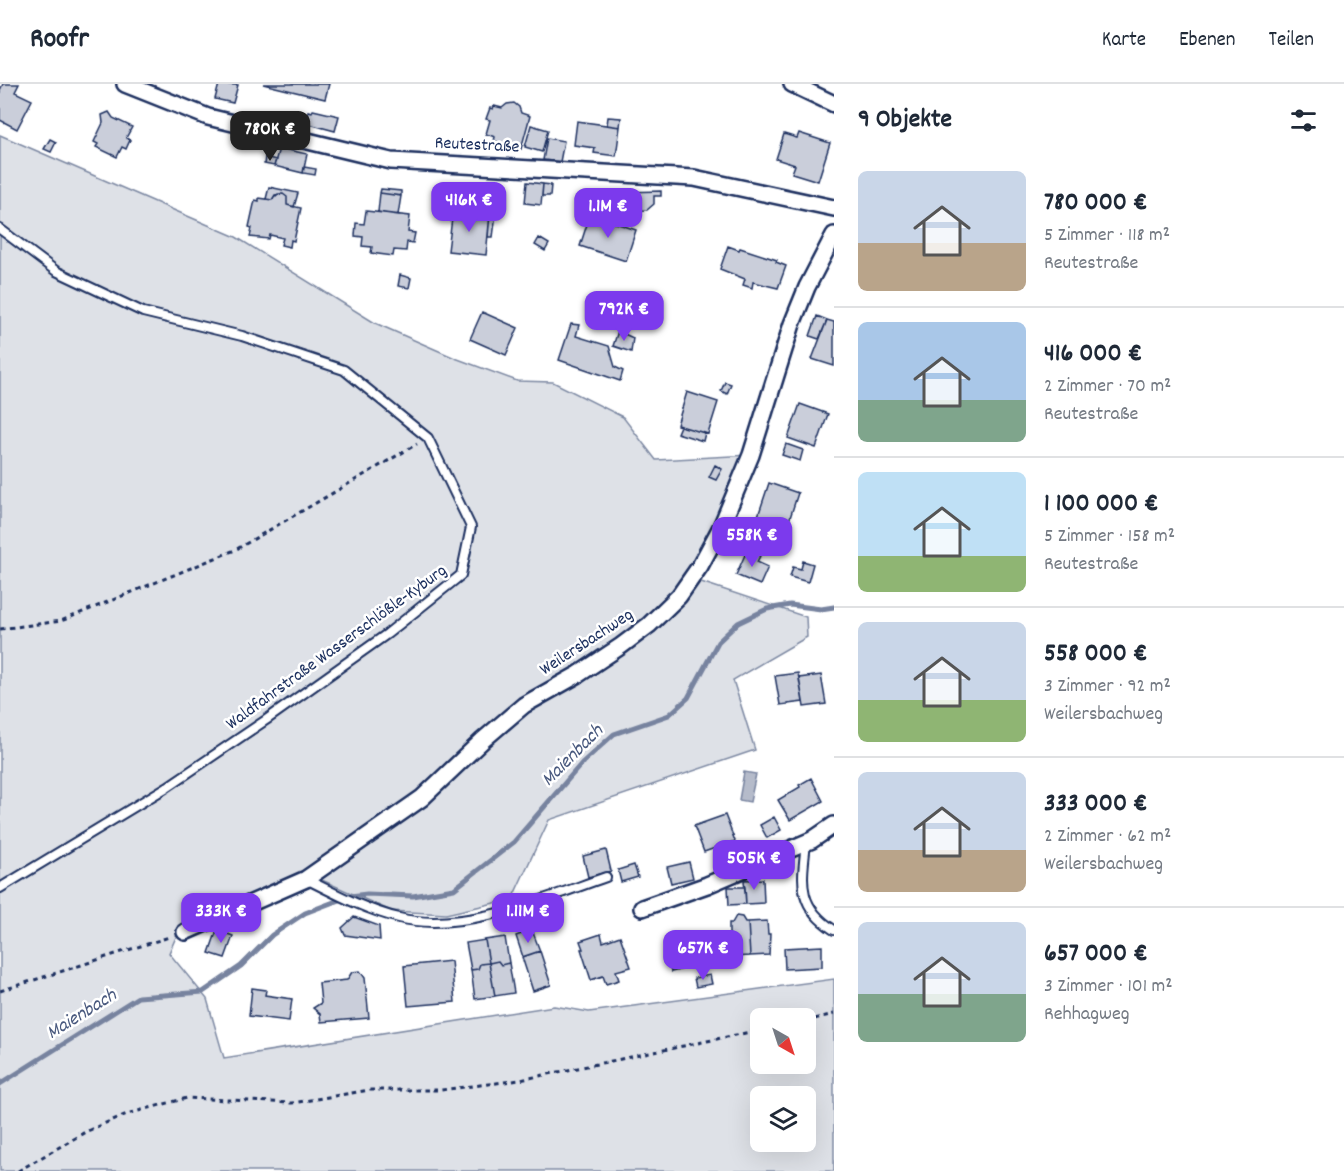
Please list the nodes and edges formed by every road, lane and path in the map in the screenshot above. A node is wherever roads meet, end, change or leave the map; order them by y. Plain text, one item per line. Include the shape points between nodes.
1 (125, 84) edge
2 (792, 84) edge
3 (834, 104) edge
4 (834, 208) edge
5 (0, 229) edge
6 (834, 235) edge
7 (428, 438) junction
8 (0, 629) edge
9 (834, 825) edge
10 (806, 843) junction
11 (606, 877) dead end
12 (306, 879) junction
13 (0, 888) edge
14 (642, 908) dead end
15 (834, 930) edge
16 (185, 932) joint
17 (0, 991) edge
18 (834, 1014) edge
19 (816, 1018) edge
20 (750, 1032) edge
21 (18, 1171) edge

1 - 4 street, Reutestraße via 208,117 391,161 694,178
2 - 3 street
5 - 7 lane, Waldfahrstraße Wasserschlößle-Kyburg via 56,271 142,312 242,336 344,369
6 - 12 street, Weilersbachweg via 792,324 751,455 721,527 679,596 649,626 621,646 524,705 422,798
7 - 8 path via 235,550 61,621
7 - 13 lane, Waldfahrstraße Wasserschlößle-Kyburg via 471,526 461,575 387,634 266,720 167,787
9 - 10 street
10 - 14 street
10 - 15 lane via 804,898 823,923
11 - 12 lane via 524,905 446,922 400,918 367,908
12 - 16 street, Weilersbachweg
16 - 17 path
18 - 19 path
20 - 21 path via 520,1080 441,1090 369,1090 292,1103 187,1098 127,1114 87,1131

